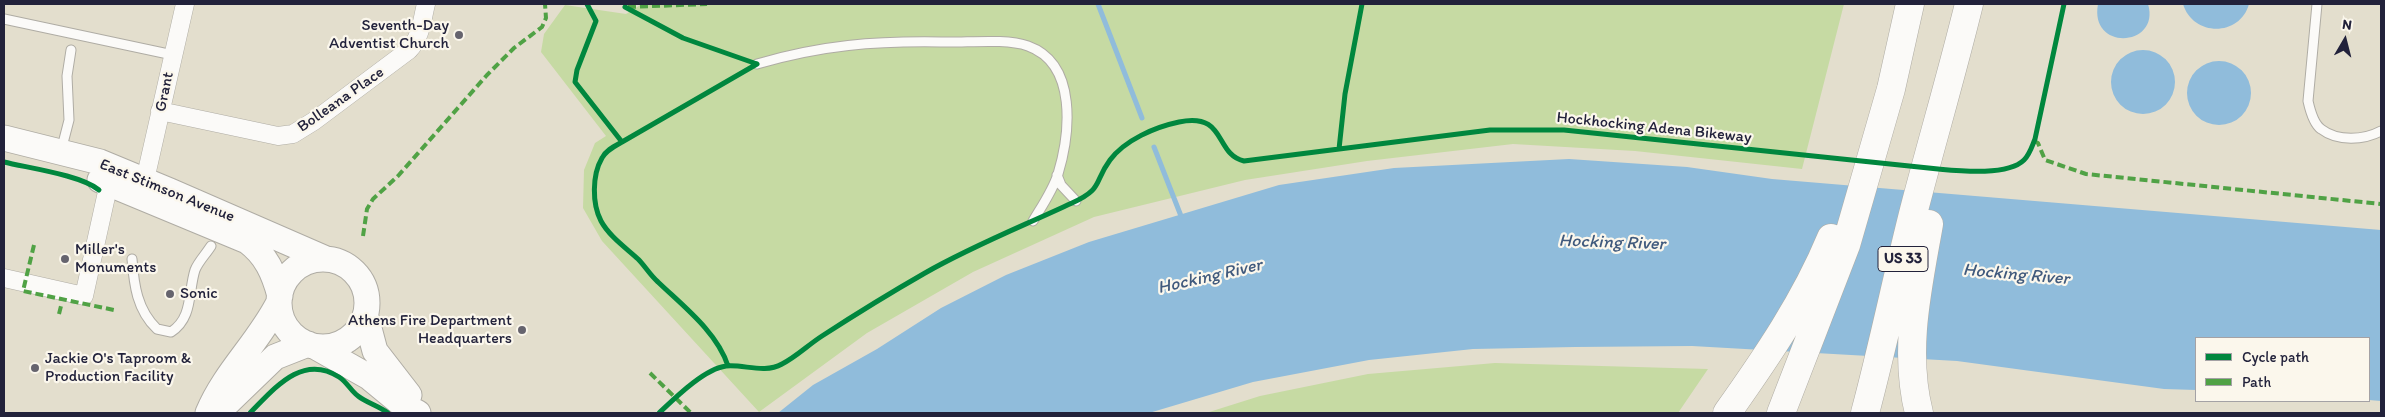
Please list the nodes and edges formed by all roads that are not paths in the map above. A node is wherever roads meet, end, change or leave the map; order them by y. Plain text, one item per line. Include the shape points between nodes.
1 (185, 4) edge
2 (426, 4) edge
3 (1910, 4) edge
4 (1969, 4) edge
5 (2317, 4) edge
6 (4, 20) edge
7 (71, 50) dead end
8 (173, 55) junction
9 (757, 64) dead end
10 (1944, 106) junction
11 (160, 111) junction
12 (2381, 131) edge
13 (4, 138) edge
14 (61, 152) junction
15 (4, 155) edge
16 (1058, 175) junction
17 (145, 180) junction
18 (109, 183) junction
19 (1863, 183) junction
20 (1076, 201) dead end
21 (1033, 221) dead end
22 (211, 246) dead end
23 (132, 259) dead end
24 (326, 259) junction
25 (4, 278) edge
26 (280, 299) junction
27 (366, 317) junction
28 (312, 346) junction
29 (208, 413) edge
30 (216, 413) edge
31 (418, 413) edge
32 (422, 413) edge
33 (1727, 413) edge
34 (1781, 413) edge
35 (1865, 413) edge
36 (1919, 413) edge

1 - 8 street, Grant
2 - 11 street, Bolleana Place via 418,37 409,50 293,134 278,136
3 - 19 highway via 1891,89
4 - 10 highway, US 33
5 - 12 lane via 2308,93 2312,114 2321,129 2336,135 2354,139
6 - 8 lane
7 - 14 lane via 67,76 69,120
8 - 11 street, Grant
9 - 16 lane via 798,52 848,44 1014,43 1028,46 1053,67 1064,87 1068,110
10 - 35 highway, US 33 via 1914,210 1892,312
10 - 36 highway via 1911,343 1911,366
11 - 17 street, Grant
13 - 14 main road, East Stimson Avenue
14 - 17 main road, East Stimson Avenue via 100,162
15 - 18 main road, East Stimson Avenue
16 - 20 lane via 1061,185
16 - 21 lane
17 - 24 main road, East Stimson Avenue
18 - 25 street via 84,296
18 - 26 main road, East Stimson Avenue via 247,241 267,261
19 - 33 highway via 1843,212 1798,306 1760,368
19 - 34 highway via 1846,245
22 - 23 lane via 196,269 187,312 171,332 153,325 136,296
24 - 26 main road via 311,261 297,268 286,279
24 - 27 main road via 344,264 359,278 367,297
26 - 28 main road via 285,326 293,336
26 - 29 main road via 263,331 218,393
27 - 28 main road via 356,333 346,341 334,346
27 - 32 main road via 378,356
28 - 30 main road via 275,358
28 - 31 main road via 369,377

